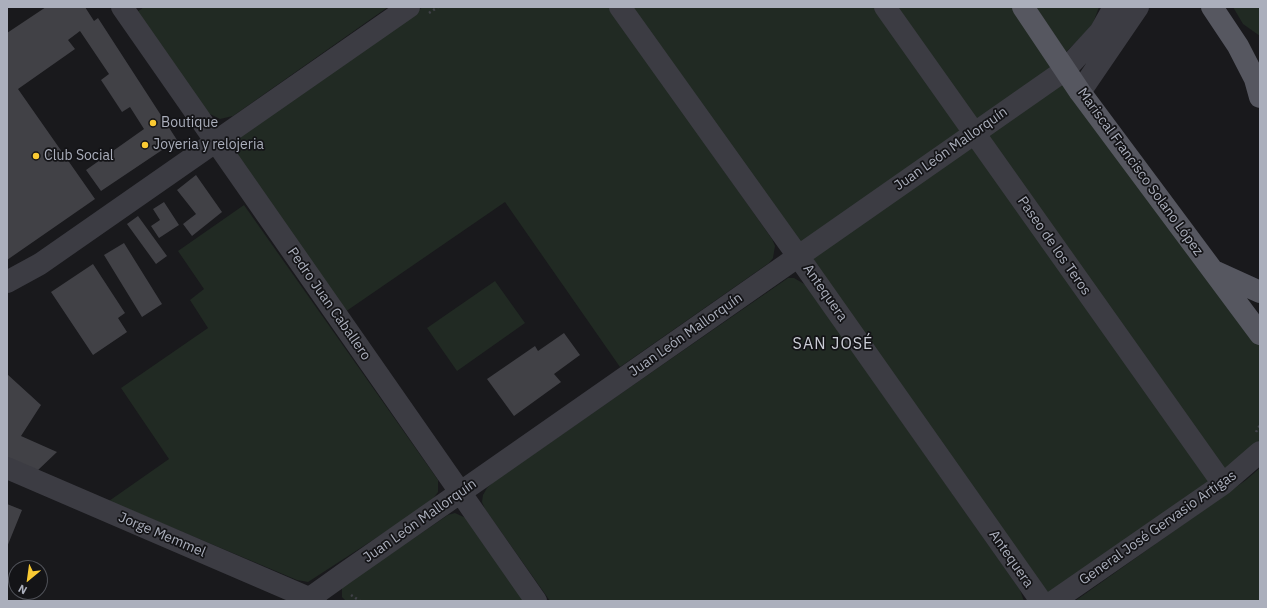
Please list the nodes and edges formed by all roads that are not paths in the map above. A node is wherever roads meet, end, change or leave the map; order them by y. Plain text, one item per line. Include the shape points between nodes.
1 (122, 7) edge
2 (410, 7) edge
3 (620, 7) edge
4 (885, 7) edge
5 (1023, 7) edge
6 (1114, 7) edge
7 (1138, 7) edge
8 (1212, 7) edge
9 (1238, 46) junction
10 (1260, 56) edge
11 (1065, 70) junction
12 (1080, 92) junction
13 (1260, 97) edge
14 (974, 133) junction
15 (216, 142) junction
16 (798, 256) junction
17 (1213, 271) junction
18 (7, 282) edge
19 (1260, 292) edge
20 (1260, 334) edge
21 (1260, 452) edge
22 (7, 468) edge
23 (1223, 484) junction
24 (460, 492) junction
25 (312, 600) edge
26 (536, 601) edge
27 (1041, 601) edge
28 (1054, 601) edge

1 - 15 street, Pedro Juan Caballero
2 - 15 street
3 - 16 street, Antequera
4 - 14 street, Paseo de los Teros
5 - 11 main road, Mariscal Francisco Solano López
6 - 11 street, Juan León Mallorquín via 1100,32
7 - 12 street
8 - 9 main road
9 - 10 main road
9 - 13 main road
11 - 12 main road, Mariscal Francisco Solano López
11 - 14 street, Juan León Mallorquín
12 - 17 main road, Mariscal Francisco Solano López
14 - 16 street, Juan León Mallorquín
14 - 23 street, Paseo de los Teros
15 - 18 street via 40,264
15 - 24 street, Pedro Juan Caballero
16 - 24 street, Juan León Mallorquín
16 - 27 street, Antequera
17 - 19 main road
17 - 20 main road, Mariscal Francisco Solano López
21 - 23 street, General José Gervasio Artigas
22 - 25 street, Jorge Memmel
23 - 28 street, General José Gervasio Artigas
24 - 25 street, Juan León Mallorquín
24 - 26 street, Pedro Juan Caballero

